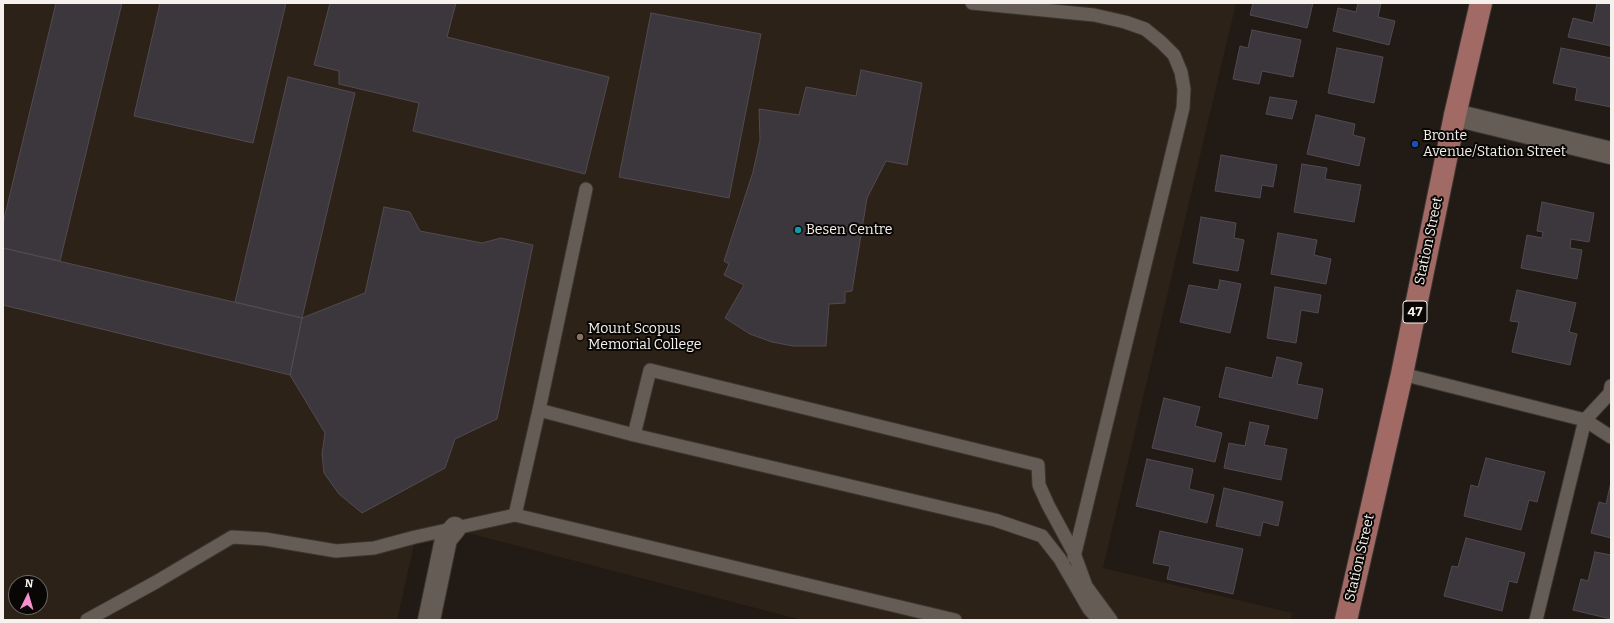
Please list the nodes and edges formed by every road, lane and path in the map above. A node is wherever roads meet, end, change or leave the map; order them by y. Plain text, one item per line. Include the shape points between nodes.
1 (972, 3) edge
2 (1481, 3) edge
3 (1455, 115) junction
4 (1611, 153) edge
5 (586, 189) dead end
6 (1402, 374) junction
7 (1611, 386) edge
8 (539, 410) junction
9 (1585, 420) junction
10 (634, 434) junction
11 (1611, 437) edge
12 (515, 515) junction
13 (455, 528) junction
14 (1074, 553) junction
15 (1071, 577) junction
16 (87, 620) edge
17 (429, 620) edge
18 (955, 620) edge
19 (1099, 620) edge
20 (1111, 620) edge
21 (1346, 620) edge
22 (1536, 620) edge

1 - 14 lane via 1094,15 1125,22 1145,29 1162,42 1174,55 1181,72 1184,89 1182,108
2 - 3 main road, Station Street / 47
3 - 4 street
3 - 6 main road, Station Street / 47
5 - 8 lane
6 - 9 lane
6 - 21 main road, Station Street / 47
7 - 9 lane via 1610,393
8 - 10 lane
8 - 12 lane
9 - 11 lane
9 - 22 lane
10 - 14 lane via 650,370 1038,465 1039,484
10 - 15 lane via 995,520 1042,536
12 - 13 lane
12 - 18 lane
13 - 16 lane via 374,548 336,551 265,539 232,537
13 - 17 street via 446,539
14 - 15 lane
14 - 20 lane via 1086,586
15 - 19 lane via 1089,609

